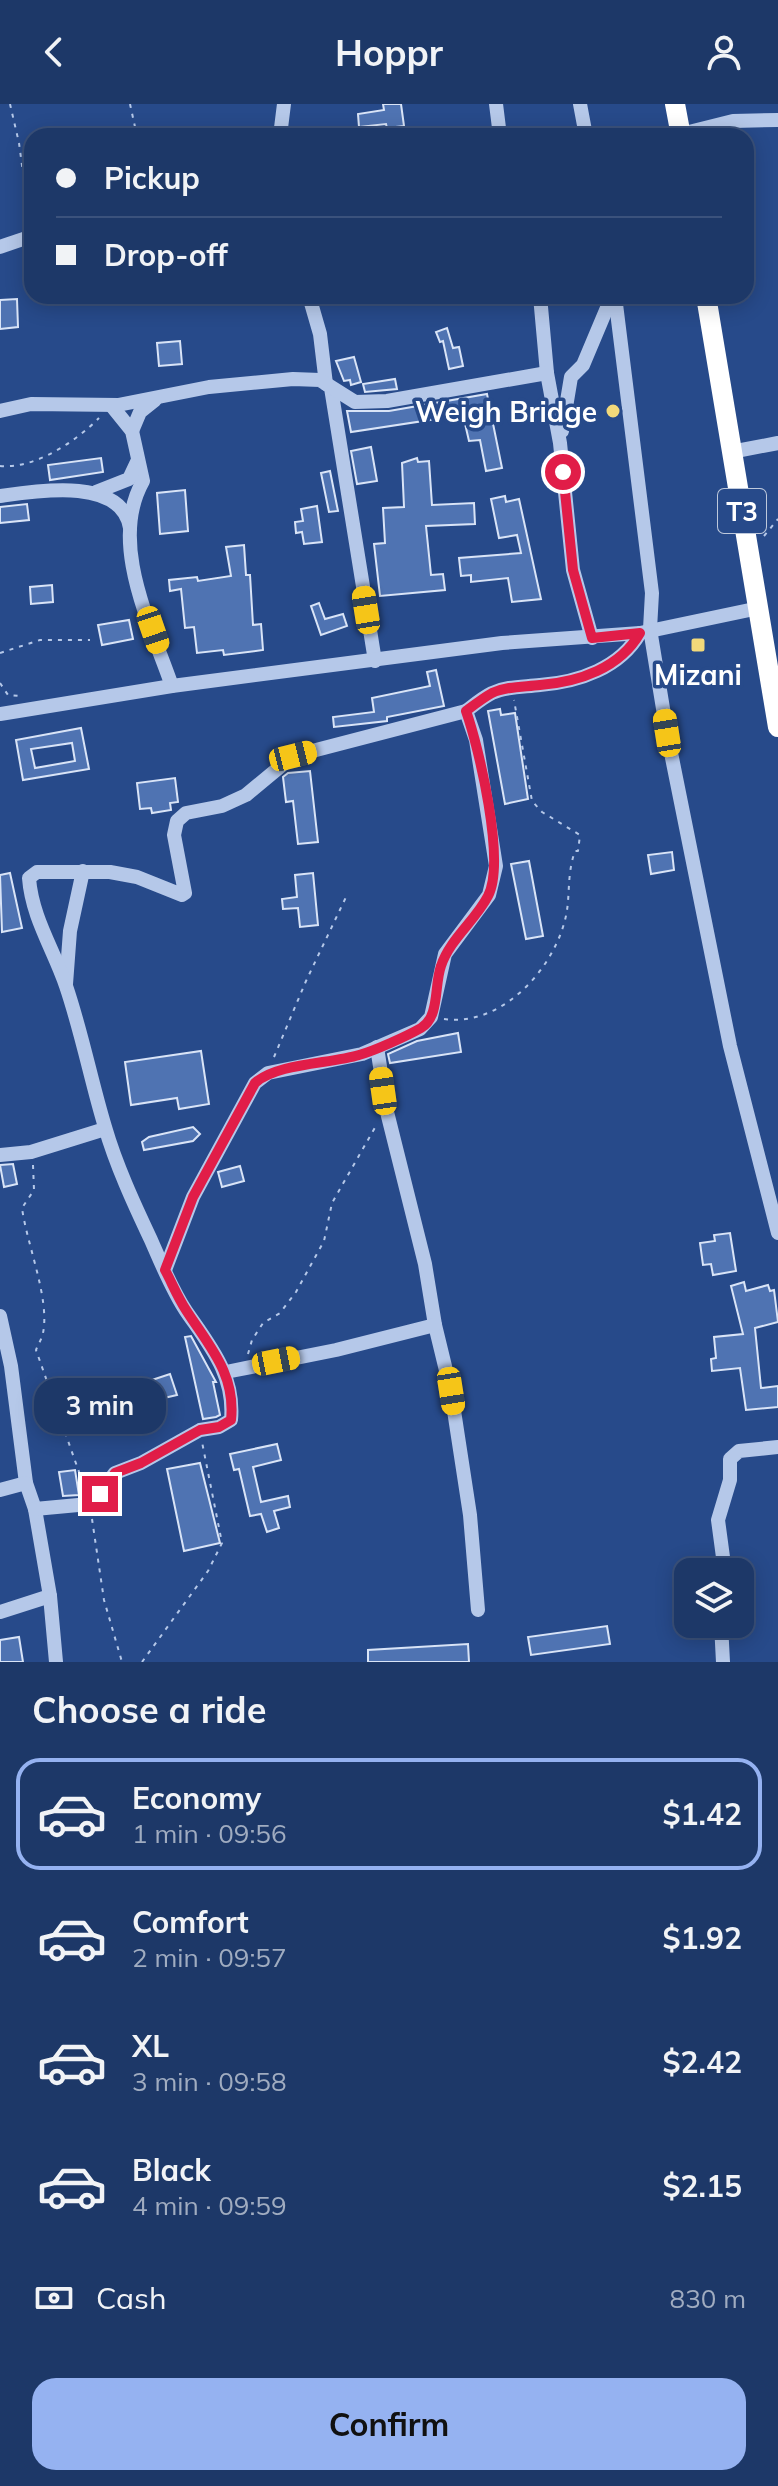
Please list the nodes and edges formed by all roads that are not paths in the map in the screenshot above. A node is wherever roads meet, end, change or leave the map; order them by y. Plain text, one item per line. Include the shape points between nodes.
1 (284, 104) edge
2 (496, 104) edge
3 (580, 104) edge
4 (675, 104) edge
5 (778, 120) edge
6 (281, 128) edge
7 (499, 128) edge
8 (584, 128) edge
9 (680, 128) edge
10 (707, 128) edge
11 (24, 239) edge
12 (0, 247) edge
13 (311, 304) edge
14 (541, 304) edge
15 (610, 304) edge
16 (614, 304) edge
17 (707, 304) edge
18 (547, 373) junction
19 (329, 386) junction
20 (156, 400) junction
21 (111, 405) junction
22 (0, 411) edge
23 (132, 431) junction
24 (560, 443) junction
25 (778, 443) edge
26 (731, 452) junction
27 (137, 462) junction
28 (96, 492) junction
29 (0, 496) edge
30 (131, 550) junction
31 (759, 608) junction
32 (645, 631) junction
33 (592, 638) junction
34 (375, 661) junction
35 (774, 679) edge
36 (172, 686) junction
37 (466, 711) junction
38 (0, 714) edge
39 (778, 727) edge
40 (83, 871) junction
41 (66, 984) junction
42 (377, 1047) junction
43 (105, 1129) junction
44 (0, 1155) edge
45 (778, 1233) edge
46 (165, 1270) junction
47 (0, 1316) edge
48 (435, 1325) junction
49 (2, 1336) edge
50 (226, 1372) junction
51 (778, 1447) edge
52 (26, 1483) junction
53 (0, 1490) edge
54 (35, 1509) junction
55 (723, 1558) edge
56 (50, 1596) junction
57 (478, 1610) dead end
58 (0, 1612) edge
59 (722, 1638) edge
60 (56, 1662) edge
61 (723, 1662) edge

1 - 6 street
2 - 7 street
3 - 8 street
4 - 9 highway
5 - 10 street via 733,121
11 - 12 street
13 - 19 street
14 - 18 street
15 - 24 street via 583,365 571,377
16 - 32 street via 652,593
17 - 26 highway, T3
18 - 19 street via 387,401 355,402
18 - 24 street
19 - 20 street via 314,379 293,379 209,387
19 - 34 street
20 - 21 street
20 - 23 street via 140,412
21 - 22 street via 31,404
21 - 23 street
23 - 27 street
24 - 33 street via 573,570
25 - 26 street
26 - 31 highway, T3
27 - 28 street via 124,483
27 - 30 street via 143,481 132,500
28 - 29 street via 45,490
28 - 30 street via 130,523
30 - 36 street via 134,575
31 - 32 street
31 - 35 highway, T3
32 - 33 street
32 - 37 street via 606,668 494,692
32 - 45 street via 730,1046
33 - 34 street via 502,643
34 - 36 street
35 - 39 highway, T3
36 - 38 street
37 - 40 street via 293,756 246,795 186,813 177,821 174,835 182,895 137,877
37 - 42 street via 476,740 496,866 489,895 445,954 431,1017 420,1029
40 - 41 street
40 - 41 street via 37,872 29,878 45,940
41 - 43 street
42 - 46 street via 268,1073 255,1083 193,1197
42 - 48 street
43 - 44 street via 31,1152
43 - 46 street
46 - 50 street
47 - 49 street
48 - 50 street
48 - 57 street via 466,1481
49 - 52 street
50 - 54 street via 231,1420 115,1473 89,1504
51 - 55 street via 739,1451 730,1459 730,1480 718,1520
52 - 53 street
52 - 54 street
54 - 56 street
56 - 58 street
56 - 60 street
59 - 61 street

